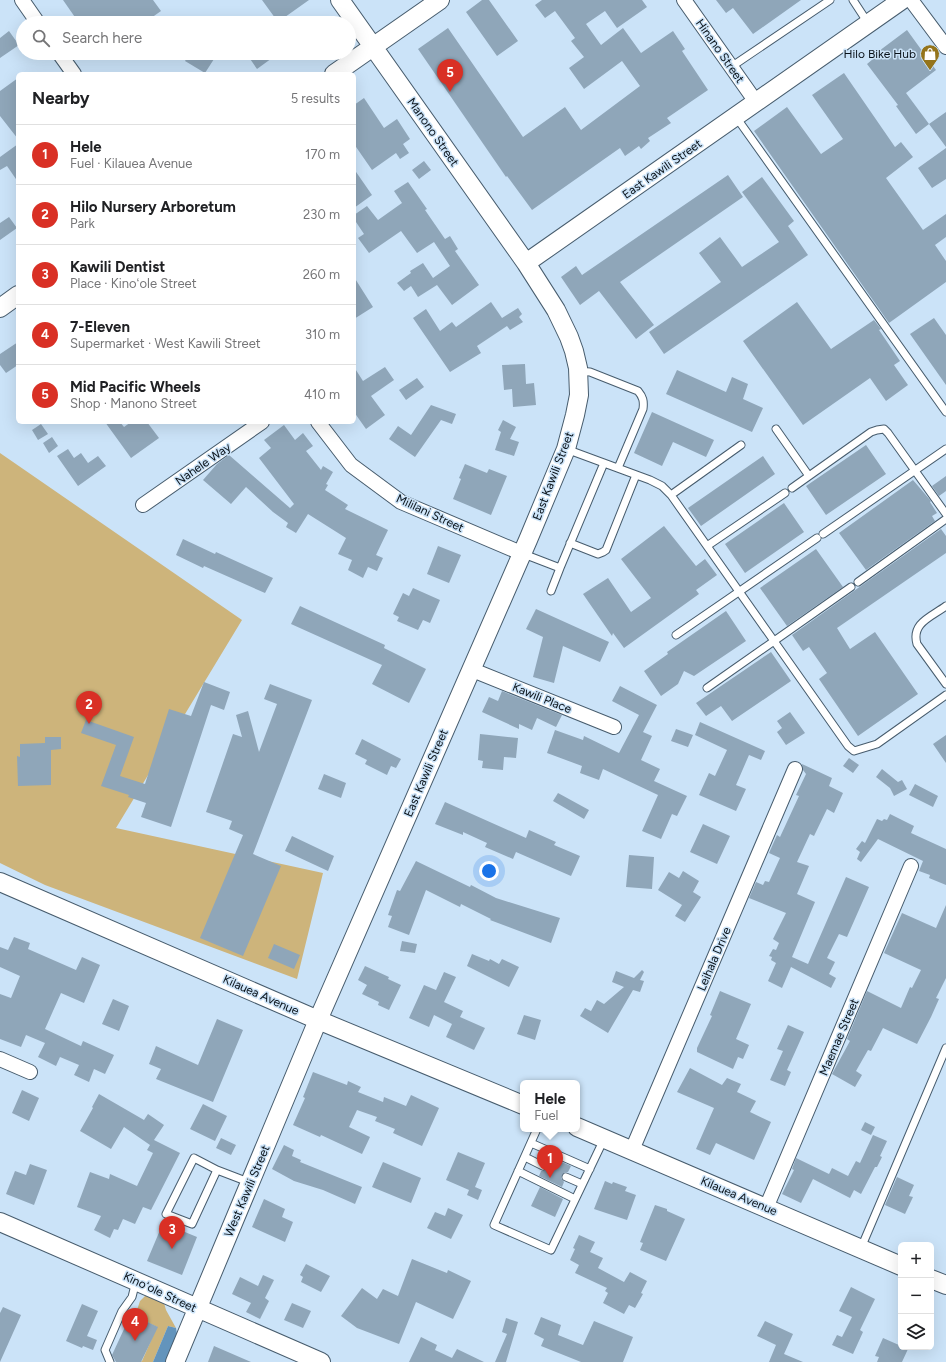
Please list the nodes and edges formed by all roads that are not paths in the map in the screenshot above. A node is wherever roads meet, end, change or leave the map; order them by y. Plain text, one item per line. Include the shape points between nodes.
1 (22, 0) edge
2 (340, 0) edge
3 (440, 0) edge
4 (684, 0) edge
5 (830, 0) edge
6 (853, 0) edge
7 (902, 0) edge
8 (911, 0) edge
9 (33, 16) edge
10 (352, 16) edge
11 (356, 22) edge
12 (869, 23) junction
13 (374, 47) junction
14 (946, 47) edge
15 (356, 59) edge
16 (64, 60) edge
17 (355, 60) edge
18 (731, 67) junction
19 (73, 72) edge
20 (337, 72) edge
21 (756, 102) junction
22 (736, 117) junction
23 (526, 263) junction
24 (16, 296) edge
25 (0, 308) edge
26 (578, 371) junction
27 (946, 412) edge
28 (259, 424) edge
29 (320, 424) edge
30 (776, 429) dead end
31 (741, 445) dead end
32 (566, 449) junction
33 (946, 449) edge
34 (604, 463) junction
35 (618, 468) junction
36 (916, 471) junction
37 (636, 475) junction
38 (809, 476) junction
39 (792, 488) dead end
40 (785, 493) dead end
41 (671, 495) junction
42 (143, 505) dead end
43 (946, 514) edge
44 (946, 519) edge
45 (823, 534) dead end
46 (817, 538) dead end
47 (570, 543) junction
48 (707, 546) junction
49 (521, 553) junction
50 (560, 568) junction
51 (858, 582) dead end
52 (851, 587) dead end
53 (551, 591) dead end
54 (739, 592) junction
55 (946, 606) edge
56 (676, 636) dead end
57 (775, 642) junction
58 (470, 669) junction
59 (946, 684) edge
60 (708, 688) dead end
61 (946, 695) edge
62 (614, 727) dead end
63 (795, 769) dead end
64 (911, 866) dead end
65 (0, 882) edge
66 (318, 1020) junction
67 (946, 1048) edge
68 (0, 1059) edge
69 (30, 1072) dead end
70 (520, 1104) edge
71 (580, 1128) edge
72 (536, 1132) edge
73 (604, 1138) junction
74 (531, 1142) junction
75 (632, 1150) junction
76 (525, 1157) junction
77 (543, 1166) dead end
78 (590, 1168) junction
79 (217, 1170) junction
80 (518, 1171) junction
81 (566, 1177) dead end
82 (251, 1183) junction
83 (582, 1184) junction
84 (575, 1199) junction
85 (766, 1208) junction
86 (0, 1222) edge
87 (860, 1249) junction
88 (898, 1265) edge
89 (934, 1280) edge
90 (136, 1281) junction
91 (946, 1285) edge
92 (198, 1310) junction
93 (110, 1362) edge
94 (176, 1362) edge
95 (321, 1362) edge

1 - 9 street
2 - 10 street, Manono Street
3 - 13 street
4 - 18 street, Hinano Street
5 - 18 lane
6 - 12 lane
7 - 12 street, East Kawili Street
8 - 14 street
11 - 13 street, Manono Street
12 - 21 street, East Kawili Street
13 - 15 street
13 - 23 street, Manono Street
16 - 19 street
17 - 20 street
18 - 21 street, Hinano Street
21 - 22 street, East Kawili Street
22 - 23 street, East Kawili Street
22 - 27 lane
23 - 26 street, East Kawili Street via 561,319
24 - 25 street
26 - 32 street, East Kawili Street via 579,395
26 - 35 lane via 590,372 638,391 643,396 643,409
28 - 42 street, Nahele Way
29 - 49 street, Mililani Street via 351,465 401,502
30 - 38 lane
31 - 41 lane
32 - 34 lane
32 - 49 street, East Kawili Street
33 - 36 lane
34 - 35 lane
34 - 47 lane
35 - 37 lane
36 - 38 lane via 884,429 872,432
36 - 43 lane
36 - 45 lane
37 - 41 lane via 662,486
37 - 47 lane via 606,550 598,554
38 - 39 lane
40 - 48 lane
41 - 48 lane
44 - 51 lane
46 - 54 lane
47 - 50 lane
48 - 54 lane
49 - 50 lane
49 - 58 street, East Kawili Street
50 - 53 lane
52 - 57 lane
54 - 56 lane
54 - 57 lane
55 - 59 lane via 919,625 915,637 917,644
57 - 60 lane
57 - 61 lane via 854,751 877,744
58 - 62 street, Kawili Place
58 - 66 street, East Kawili Street
63 - 75 street, Leihala Drive
64 - 85 street, Maemae Street
65 - 66 street, Kilauea Avenue
66 - 70 street, Kilauea Avenue
66 - 82 street, West Kawili Street
67 - 87 lane
68 - 69 street
71 - 73 street, Kilauea Avenue
72 - 74 lane
73 - 75 street, Kilauea Avenue
73 - 78 lane
74 - 76 lane
74 - 78 lane
75 - 85 street, Kilauea Avenue
76 - 77 lane
76 - 80 lane
78 - 83 lane
79 - 79 lane via 192,1224 166,1214 194,1158
79 - 82 lane
80 - 84 lane
80 - 84 lane via 494,1225 550,1250
81 - 83 lane
82 - 92 street, West Kawili Street
83 - 84 lane
85 - 87 street, Kilauea Avenue
86 - 90 street, Kinoʻole Street
87 - 88 street, Kilauea Avenue
89 - 91 street
90 - 92 street, Kinoʻole Street
90 - 93 lane via 132,1297 122,1311 105,1350
92 - 94 street, West Kawili Street
92 - 95 street, Kinoʻole Street

